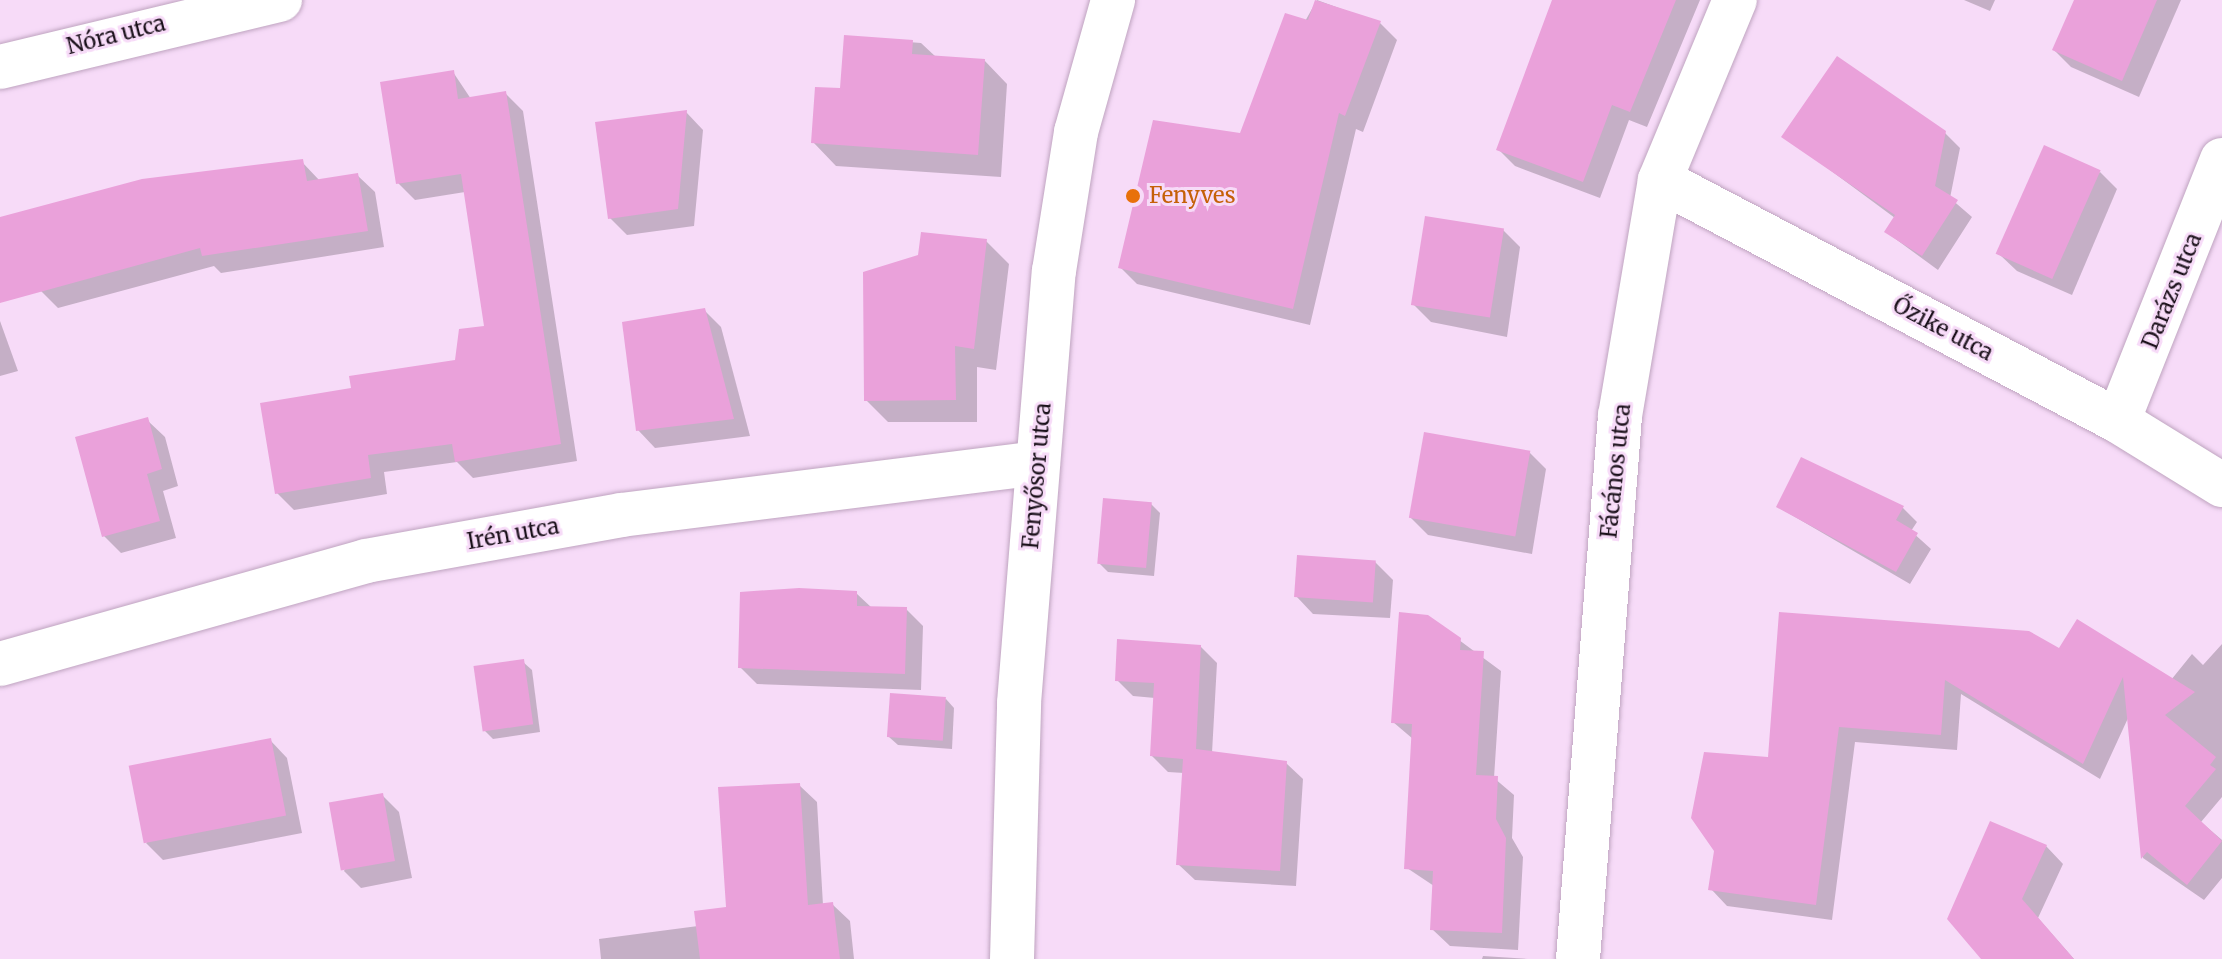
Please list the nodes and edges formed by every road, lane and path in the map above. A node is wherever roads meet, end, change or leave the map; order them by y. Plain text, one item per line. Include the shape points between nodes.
1 (280, 0) edge
2 (1113, 0) edge
3 (1735, 0) edge
4 (0, 67) edge
5 (2222, 160) edge
6 (1660, 180) junction
7 (2118, 421) junction
8 (1038, 463) junction
9 (2222, 485) edge
10 (0, 664) edge
11 (1012, 959) edge
12 (1578, 959) edge

1 - 4 street, Nóra utca
2 - 8 street, Fenyősor utca via 1076,132 1054,271
3 - 6 street, Fácános utca
5 - 7 street, Darázs utca
6 - 7 street, Őzike utca
6 - 12 street, Fácános utca via 1620,416
7 - 9 street, Őzike utca
8 - 10 street, Irén utca via 621,515 366,561
8 - 11 street, Fenyősor utca via 1019,703

